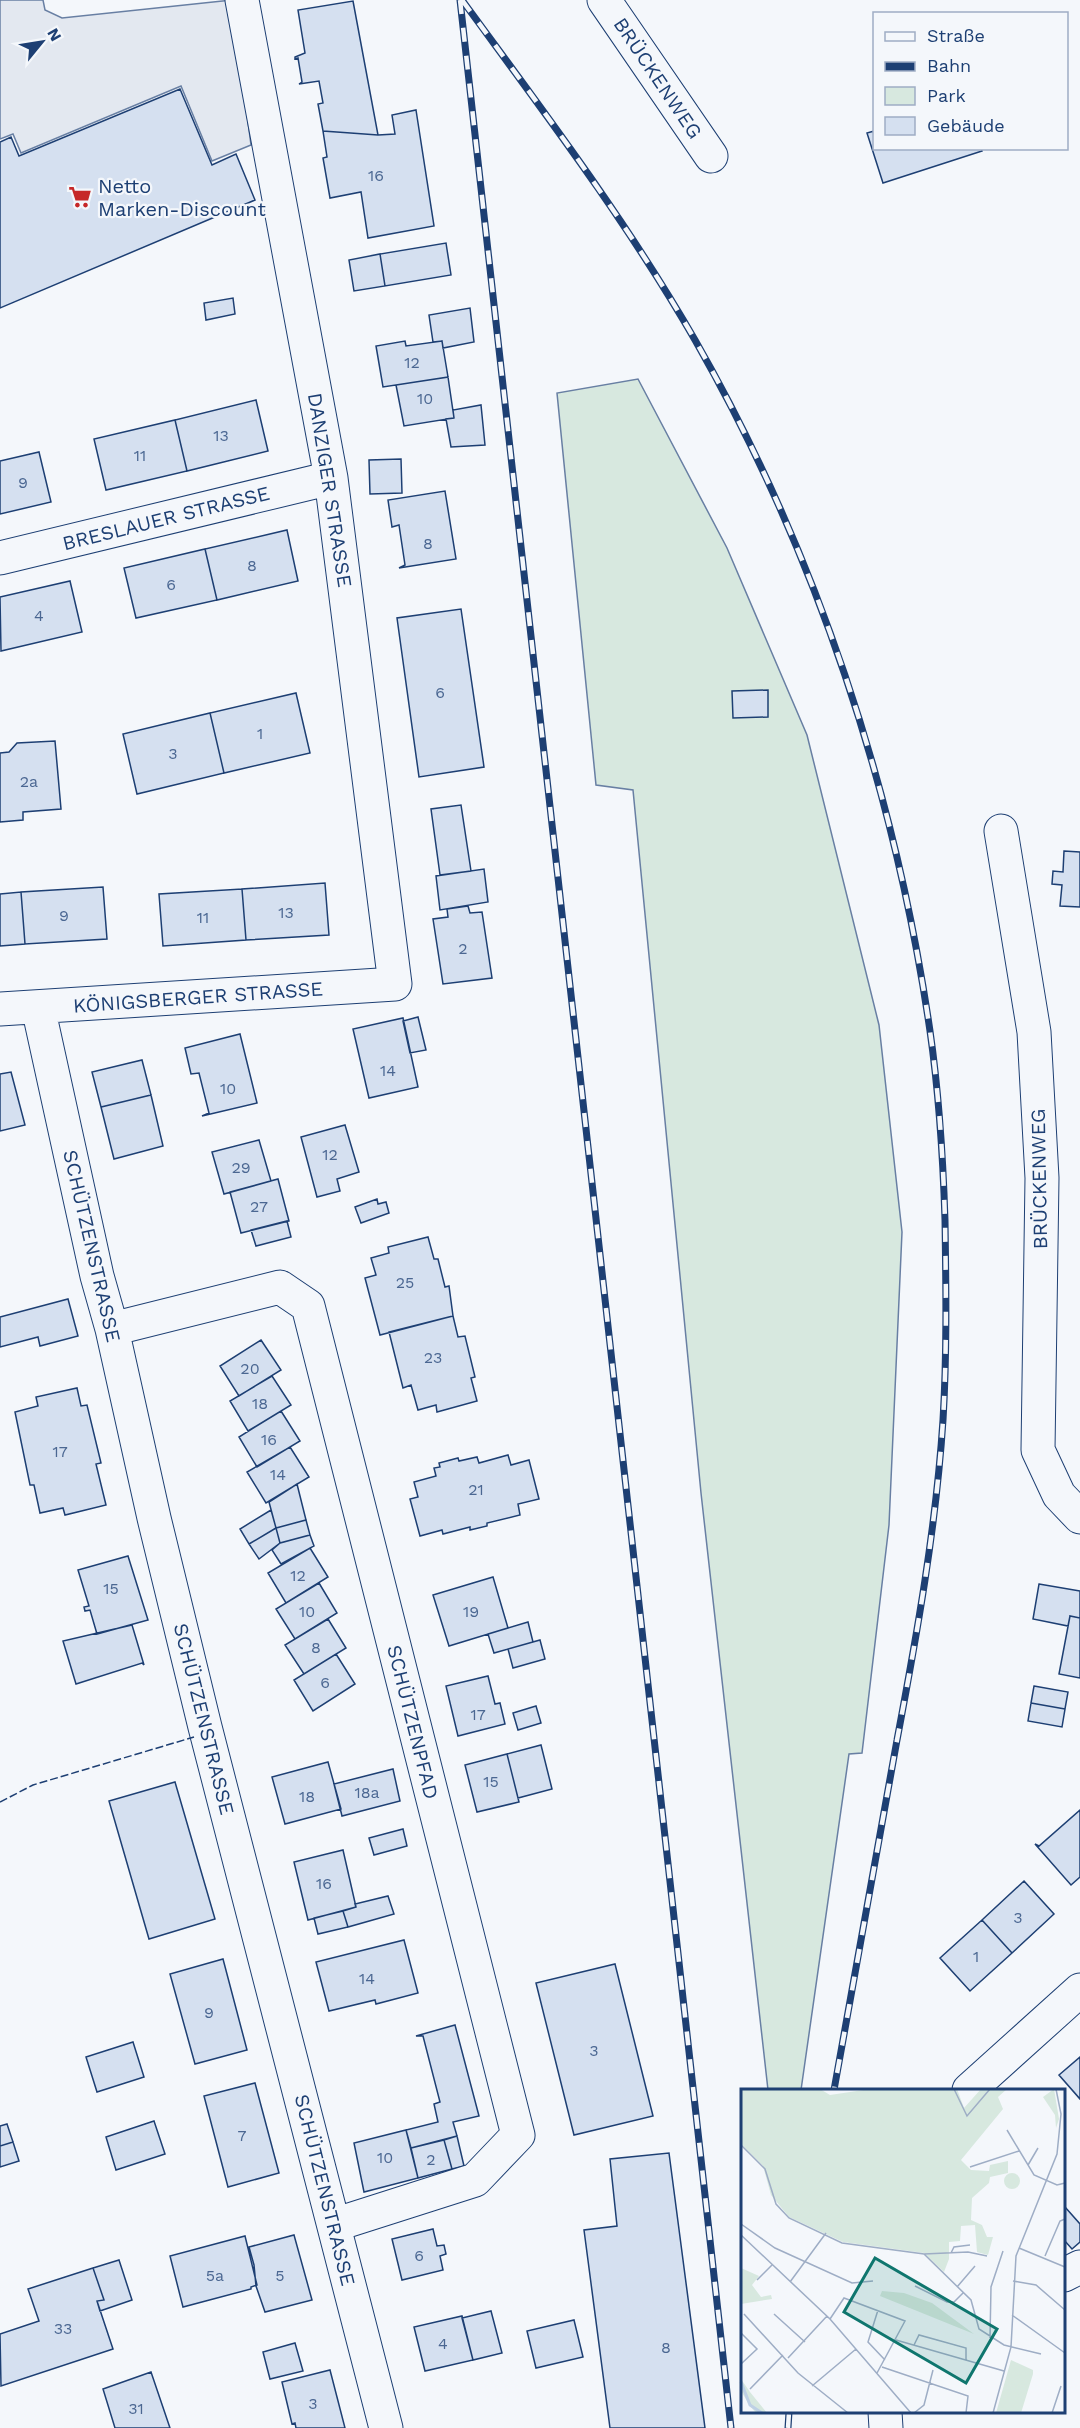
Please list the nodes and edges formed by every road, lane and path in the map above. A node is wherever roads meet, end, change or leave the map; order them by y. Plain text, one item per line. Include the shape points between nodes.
1 (242, 0) edge
2 (604, 0) edge
3 (711, 156) dead end
4 (331, 478) junction
5 (0, 558) edge
6 (1001, 831) dead end
7 (395, 984) joint
8 (38, 1007) junction
9 (0, 1009) edge
10 (112, 1329) junction
11 (1080, 1517) edge
12 (1080, 1990) edge
13 (971, 2089) edge
14 (334, 2225) junction
15 (1080, 2266) edge
16 (1065, 2274) edge
17 (885, 2413) edge
18 (386, 2428) edge
19 (886, 2428) edge

1 - 4 street, DANZIGER STRASSE
2 - 3 street, BRÜCKENWEG
4 - 5 street, BRESLAUER STRASSE
4 - 7 street, DANZIGER STRASSE
6 - 11 street, BRÜCKENWEG via 1034,1032 1042,1178 1038,1450 1059,1495
7 - 8 street, KÖNIGSBERGER STRASSE
8 - 9 street, KÖNIGSBERGER STRASSE
8 - 10 street, SCHÜTZENSTRASSE
10 - 14 street, SCHÜTZENSTRASSE via 205,1727
10 - 14 street, SCHÜTZENPFAD via 280,1287 308,1306 518,2135 475,2180
12 - 13 street
14 - 18 street, SCHÜTZENSTRASSE
15 - 16 street
17 - 19 street

